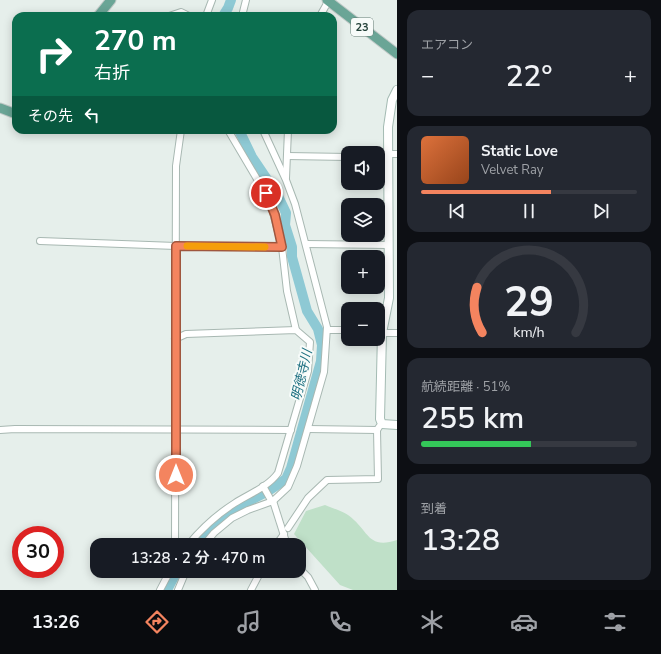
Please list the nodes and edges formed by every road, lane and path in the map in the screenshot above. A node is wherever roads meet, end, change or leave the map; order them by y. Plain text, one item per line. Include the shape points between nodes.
1 (111, 0) edge
2 (212, 0) edge
3 (246, 0) edge
4 (328, 0) edge
5 (101, 12) edge
6 (208, 12) edge
7 (243, 12) edge
8 (322, 12) edge
9 (397, 54) edge
10 (397, 90) edge
11 (0, 108) edge
12 (12, 112) edge
13 (180, 134) edge
14 (230, 134) edge
15 (264, 134) edge
16 (288, 134) edge
17 (287, 156) junction
18 (391, 156) edge
19 (341, 157) edge
20 (286, 180) junction
21 (40, 241) dead end
22 (306, 244) junction
23 (388, 245) junction
24 (176, 246) junction
25 (282, 247) junction
26 (385, 314) edge
27 (296, 330) junction
28 (328, 330) junction
29 (341, 330) edge
30 (397, 332) edge
31 (385, 333) edge
32 (175, 339) junction
33 (380, 346) edge
34 (397, 425) edge
35 (380, 427) junction
36 (176, 429) junction
37 (308, 429) junction
38 (0, 430) edge
39 (291, 430) junction
40 (264, 487) junction
41 (272, 501) junction
42 (288, 528) dead end
43 (284, 534) junction
44 (175, 538) edge
45 (194, 538) edge
46 (210, 538) edge
47 (281, 538) edge
48 (285, 538) edge
49 (306, 575) edge
50 (166, 578) edge
51 (183, 578) edge
52 (257, 578) edge
53 (160, 590) edge
54 (178, 590) edge
55 (251, 590) edge
56 (315, 590) edge

1 - 5 main road
2 - 6 street
3 - 7 street
4 - 8 street
4 - 9 main road, 23
10 - 18 street via 389,114
11 - 12 main road
13 - 24 street via 176,166
14 - 25 street via 270,201
15 - 20 street
16 - 17 street
17 - 19 street
17 - 20 street
18 - 23 street
20 - 22 street
21 - 24 street
22 - 23 street
22 - 28 street
23 - 26 street via 389,298
24 - 25 street
24 - 32 street
25 - 27 street via 287,291
27 - 32 street via 186,334
27 - 39 street via 310,342 310,354 308,371
28 - 29 street
28 - 37 street via 322,384
30 - 31 street
32 - 36 street
33 - 35 street
34 - 35 street
35 - 37 street
35 - 42 street via 378,479 324,481 308,498
36 - 38 street
36 - 39 street
36 - 44 street
37 - 41 street via 292,480 283,493
39 - 40 street via 278,473
40 - 41 street
40 - 45 street via 205,525
41 - 43 street
41 - 46 street via 232,518
43 - 47 street
43 - 48 street
49 - 56 street
50 - 53 street
51 - 54 street
52 - 55 street

